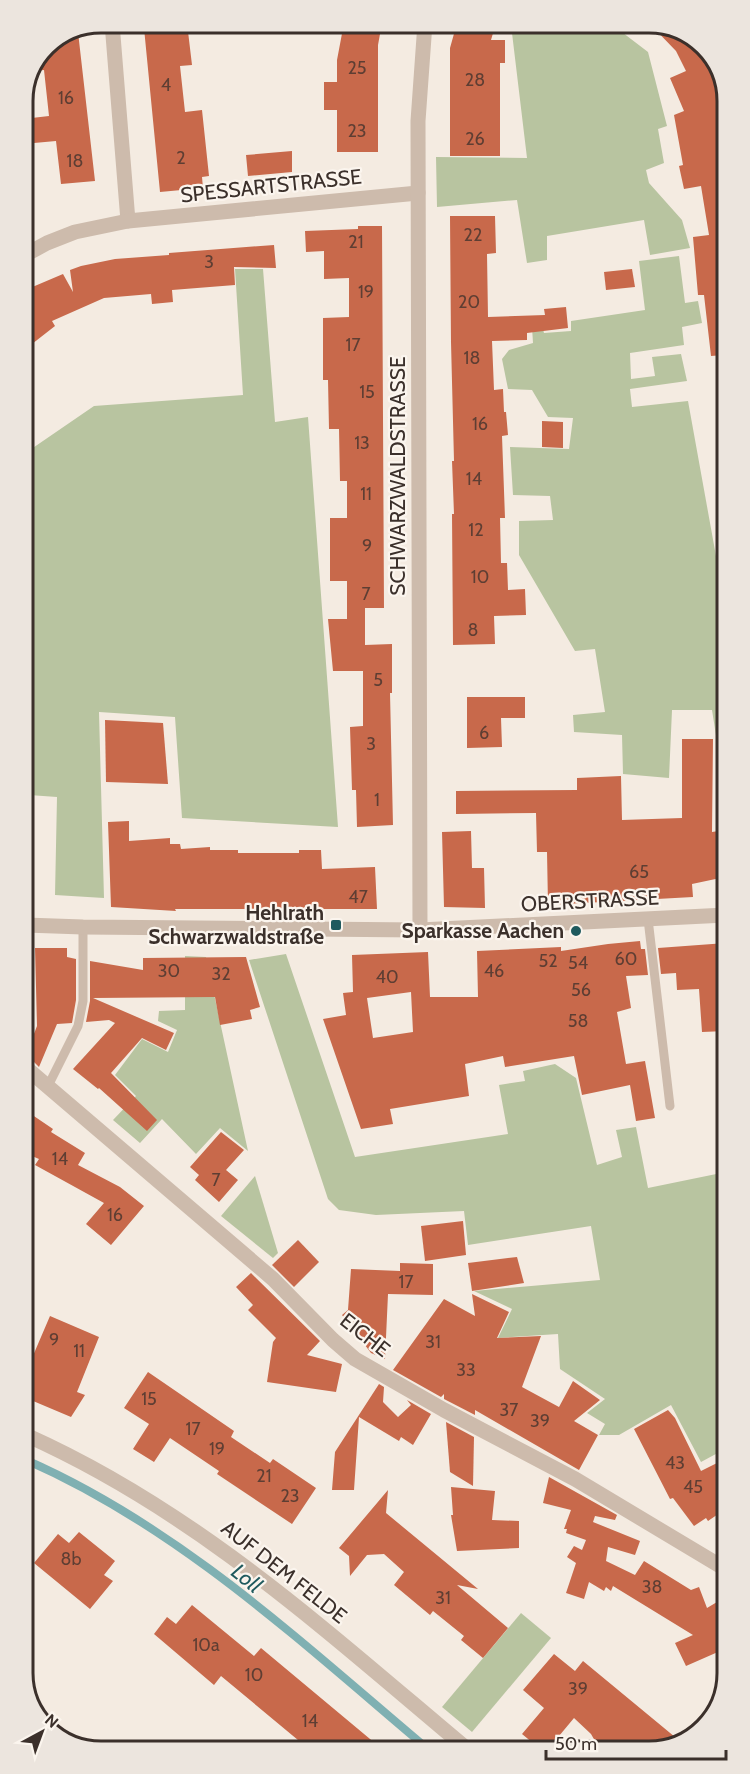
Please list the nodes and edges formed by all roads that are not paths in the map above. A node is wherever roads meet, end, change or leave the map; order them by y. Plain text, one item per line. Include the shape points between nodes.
1 (113, 33) edge
2 (424, 33) edge
3 (418, 193) junction
4 (128, 221) junction
5 (33, 251) edge
6 (717, 915) edge
7 (648, 919) junction
8 (33, 925) edge
9 (83, 927) junction
10 (420, 930) junction
11 (33, 1074) edge
12 (48, 1086) junction
13 (670, 1106) dead end
14 (33, 1438) edge
15 (717, 1564) edge
16 (457, 1741) edge

1 - 4 street
2 - 3 street, SCHWARZWALDSTRASSE
3 - 4 street, SPESSARTSTRASSE
3 - 10 street, SCHWARZWALDSTRASSE
4 - 5 street, SPESSARTSTRASSE via 75,232
6 - 7 street, OBERSTRASSE
7 - 10 street, OBERSTRASSE
7 - 13 lane
8 - 9 street, OBERSTRASSE
9 - 10 street, OBERSTRASSE
9 - 12 lane via 78,1026
11 - 12 street, EICHE
12 - 15 street, EICHE via 273,1279 355,1359 575,1479
14 - 16 street, AUF DEM FELDE via 131,1489 223,1549

